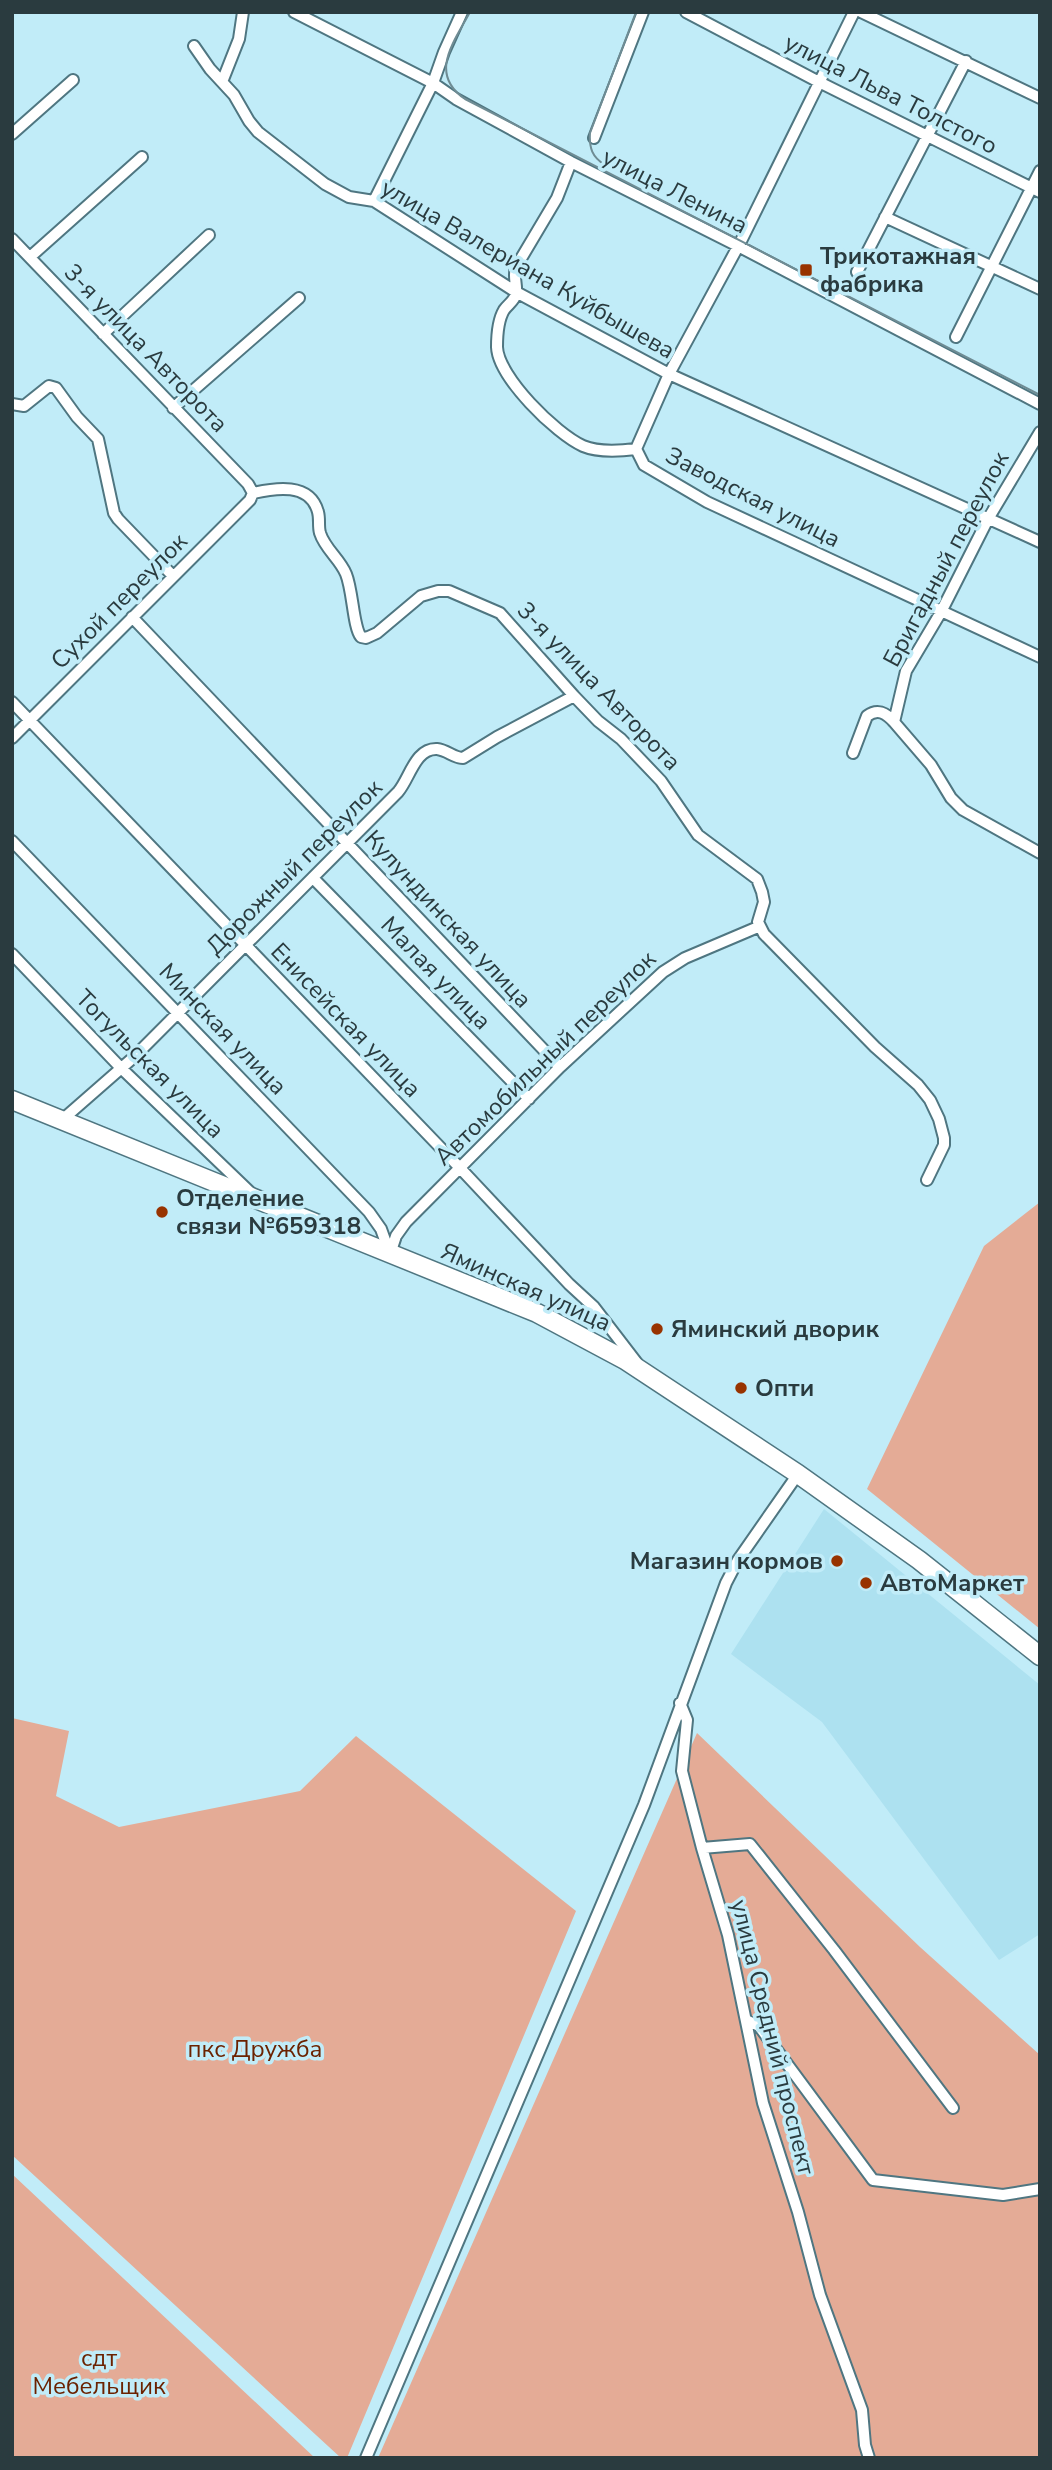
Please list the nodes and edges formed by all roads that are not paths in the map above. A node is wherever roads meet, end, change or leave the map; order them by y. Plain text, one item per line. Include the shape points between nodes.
1 (243, 12) edge
2 (294, 12) edge
3 (462, 12) edge
4 (643, 12) edge
5 (686, 12) edge
6 (854, 12) edge
7 (861, 12) edge
8 (194, 46) dead end
9 (965, 61) junction
10 (73, 80) dead end
11 (222, 82) junction
12 (819, 82) junction
13 (433, 83) junction
14 (1040, 98) edge
15 (12, 134) edge
16 (927, 137) junction
17 (594, 138) dead end
18 (142, 157) dead end
19 (571, 162) junction
20 (1040, 172) edge
21 (1036, 190) edge
22 (374, 201) junction
23 (885, 217) junction
24 (209, 235) dead end
25 (12, 239) edge
26 (738, 246) junction
27 (30, 257) junction
28 (991, 266) junction
29 (857, 272) dead end
30 (1040, 289) edge
31 (516, 292) junction
32 (299, 298) dead end
33 (103, 334) junction
34 (956, 338) dead end
35 (669, 374) junction
36 (12, 404) edge
37 (1040, 404) edge
38 (173, 408) junction
39 (1040, 432) edge
40 (636, 449) junction
41 (253, 493) junction
42 (988, 519) junction
43 (1040, 542) edge
44 (173, 576) junction
45 (941, 612) junction
46 (132, 617) junction
47 (1040, 656) edge
48 (574, 696) junction
49 (12, 702) edge
50 (30, 719) junction
51 (894, 722) junction
52 (12, 737) edge
53 (853, 753) dead end
54 (12, 841) edge
55 (348, 843) junction
56 (1040, 853) edge
57 (313, 878) junction
58 (758, 927) junction
59 (245, 945) junction
60 (12, 954) edge
61 (178, 1013) junction
62 (560, 1068) junction
63 (121, 1069) junction
64 (529, 1099) junction
65 (12, 1100) edge
66 (62, 1120) junction
67 (460, 1168) junction
68 (927, 1180) dead end
69 (260, 1201) junction
70 (390, 1254) junction
71 (644, 1372) junction
72 (797, 1474) junction
73 (1040, 1656) edge
74 (680, 1703) junction
75 (702, 1848) junction
76 (746, 2020) junction
77 (953, 2108) dead end
78 (1040, 2189) edge
79 (366, 2458) edge
80 (869, 2458) edge

1 - 11 street via 239,39
2 - 13 street, улица Ленина
3 - 13 street
4 - 17 street
5 - 12 street, улица Льва Толстого
6 - 12 street
7 - 9 street
8 - 11 street, улица Валериана Куйбышева
9 - 14 street
9 - 16 street
10 - 15 street
11 - 22 street, улица Валериана Куйбышева via 258,132 326,184 349,197
12 - 16 street, улица Льва Толстого
12 - 26 street
13 - 19 street, улица Ленина
13 - 22 street
16 - 21 street, улица Льва Толстого
16 - 23 street
18 - 27 street
19 - 26 street, улица Ленина
19 - 31 street via 557,198 516,267
20 - 21 street
21 - 28 street
22 - 31 street, улица Валериана Куйбышева
23 - 28 street
23 - 29 street
24 - 33 street
25 - 27 street, 3-я улица Авторота
26 - 35 street
26 - 37 street, улица Ленина
27 - 33 street, 3-я улица Авторота
28 - 30 street
28 - 34 street
31 - 35 street, улица Валериана Куйбышева
31 - 40 street, Заводская улица via 502,314 498,338 499,359 507,376 564,434 591,448
32 - 38 street
33 - 38 street, 3-я улица Авторота
35 - 40 street
35 - 42 street, улица Валериана Куйбышева
36 - 44 street via 24,406 48,386 55,387 98,439 114,513
38 - 41 street, 3-я улица Авторота
39 - 42 street, Бригадный переулок
40 - 45 street, Заводская улица via 644,464 699,498
41 - 44 street, Сухой переулок
41 - 48 street, 3-я улица Авторота via 291,488 313,502 321,537 347,578 361,637 377,633 421,596 449,591 500,612
42 - 43 street, улица Валериана Куйбышева
42 - 45 street, Бригадный переулок
44 - 46 street, Сухой переулок
45 - 47 street, Заводская улица
45 - 51 street, Бригадный переулок via 906,671
46 - 50 street, Сухой переулок
46 - 55 street, Кулундинская улица
48 - 55 street, Дорожный переулок via 463,758 438,749 424,752 398,792
48 - 58 street, 3-я улица Авторота via 661,781 705,842 757,879 764,902
49 - 50 street, Енисейская улица
50 - 52 street, Сухой переулок
50 - 59 street, Енисейская улица
51 - 53 street via 881,711 867,716
51 - 56 street via 963,810
54 - 61 street, Минская улица
55 - 57 street, Дорожный переулок
55 - 62 street, Кулундинская улица
57 - 59 street, Дорожный переулок
57 - 64 street, Малая улица
58 - 62 street, Автомобильный переулок via 676,962
58 - 68 street via 930,1100 944,1145
59 - 61 street, Дорожный переулок
59 - 67 street, Енисейская улица
60 - 63 street, Тогульская улица
61 - 63 street, Дорожный переулок
61 - 70 street, Минская улица via 369,1212
62 - 64 street, Автомобильный переулок
63 - 66 street, Дорожный переулок
63 - 69 street, Тогульская улица
64 - 67 street, Автомобильный переулок
65 - 66 main road, Яминская улица
66 - 69 main road, Яминская улица
67 - 70 street, Автомобильный переулок via 401,1228
67 - 71 street, Енисейская улица via 594,1307
69 - 70 main road, Яминская улица
70 - 71 main road, Яминская улица via 537,1313
71 - 72 main road, Яминская улица
72 - 73 main road, Яминская улица via 919,1560
72 - 74 street via 726,1583
74 - 75 street, улица Средний проспект via 687,1720 682,1771
74 - 79 street via 644,1805
75 - 76 street, улица Средний проспект via 728,1935
75 - 77 street via 750,1844
76 - 78 street via 759,2026 873,2180 1003,2195
76 - 80 street, улица Средний проспект via 763,2103 820,2295 862,2410

